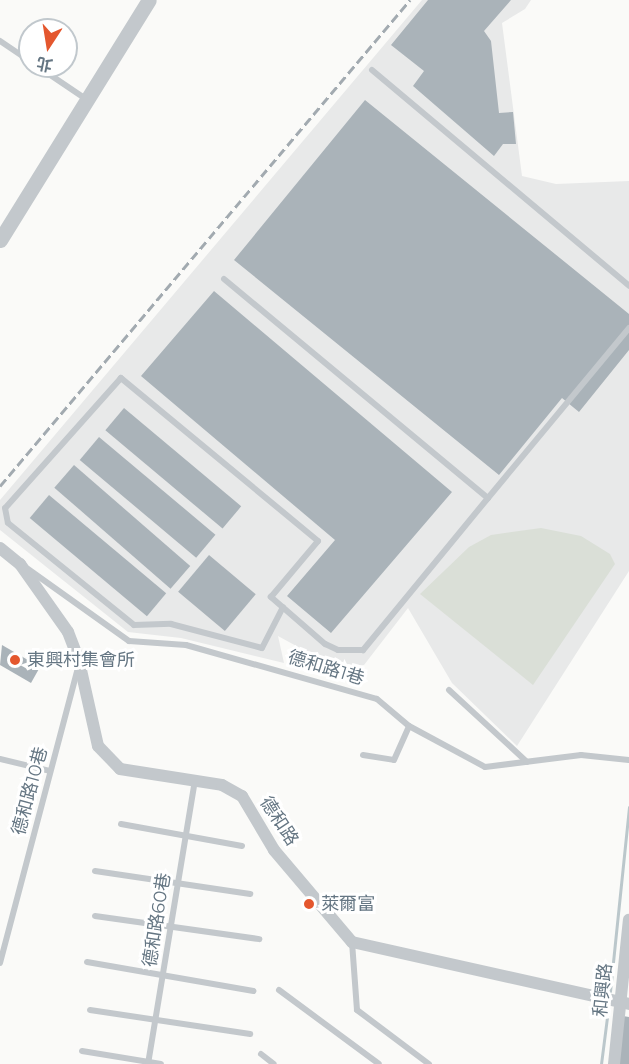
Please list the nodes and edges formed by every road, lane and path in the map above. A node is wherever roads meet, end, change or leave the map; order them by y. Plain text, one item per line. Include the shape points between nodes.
1 (149, 0) edge
2 (0, 41) edge
3 (18, 53) edge
4 (372, 70) dead end
5 (55, 78) edge
6 (86, 99) junction
7 (0, 240) edge
8 (224, 279) dead end
9 (629, 286) edge
10 (629, 328) edge
11 (488, 498) junction
12 (0, 548) edge
13 (20, 564) junction
14 (283, 607) junction
15 (79, 661) junction
16 (449, 690) dead end
17 (409, 726) junction
18 (363, 755) dead end
19 (0, 759) edge
20 (629, 760) edge
21 (527, 762) junction
22 (50, 771) junction
23 (195, 781) junction
24 (121, 824) dead end
25 (186, 836) junction
26 (242, 846) dead end
27 (95, 871) dead end
28 (178, 883) junction
29 (250, 894) dead end
30 (95, 916) dead end
31 (629, 920) edge
32 (170, 928) junction
33 (259, 939) dead end
34 (352, 942) junction
35 (87, 962) dead end
36 (0, 963) edge
37 (163, 975) junction
38 (279, 990) dead end
39 (253, 991) dead end
40 (624, 1003) edge
41 (90, 1010) dead end
42 (156, 1019) junction
43 (250, 1034) dead end
44 (82, 1051) dead end
45 (261, 1054) dead end
46 (148, 1063) edge
47 (161, 1064) edge
48 (274, 1064) edge
49 (379, 1064) edge
50 (429, 1064) edge
51 (614, 1064) edge

1 - 6 street
2 - 3 lane
4 - 9 lane
5 - 6 lane
6 - 7 street
8 - 11 lane
10 - 11 lane
11 - 14 lane via 363,650 338,650 325,644
12 - 13 street, 德和路
13 - 15 street, 德和路 via 68,633
13 - 17 lane, 德和路1巷 via 129,641 186,645 377,699
14 - 14 lane via 271,597 318,541 121,378 5,508 8,523 134,625 171,624 262,648
15 - 22 lane, 德和路10巷
15 - 23 street, 德和路 via 98,746 120,769
16 - 21 lane
17 - 18 lane via 394,760
17 - 21 lane, 德和路1巷 via 485,767
19 - 22 lane
20 - 21 lane, 德和路1巷 via 581,755
22 - 36 lane, 德和路10巷
23 - 25 lane, 德和路60巷
23 - 34 street, 德和路 via 222,785 242,796 274,850
24 - 25 lane
25 - 26 lane
25 - 28 lane, 德和路60巷
27 - 28 lane
28 - 29 lane
28 - 32 lane, 德和路60巷
30 - 32 lane
31 - 40 street, 和興路
32 - 33 lane
32 - 37 lane, 德和路60巷
34 - 40 street
34 - 50 lane via 357,1010
35 - 37 lane
37 - 39 lane
37 - 42 lane, 德和路60巷
38 - 49 lane
40 - 51 street, 和興路
41 - 42 lane
42 - 43 lane
42 - 46 lane, 德和路60巷
44 - 46 lane
45 - 48 lane
46 - 47 lane

